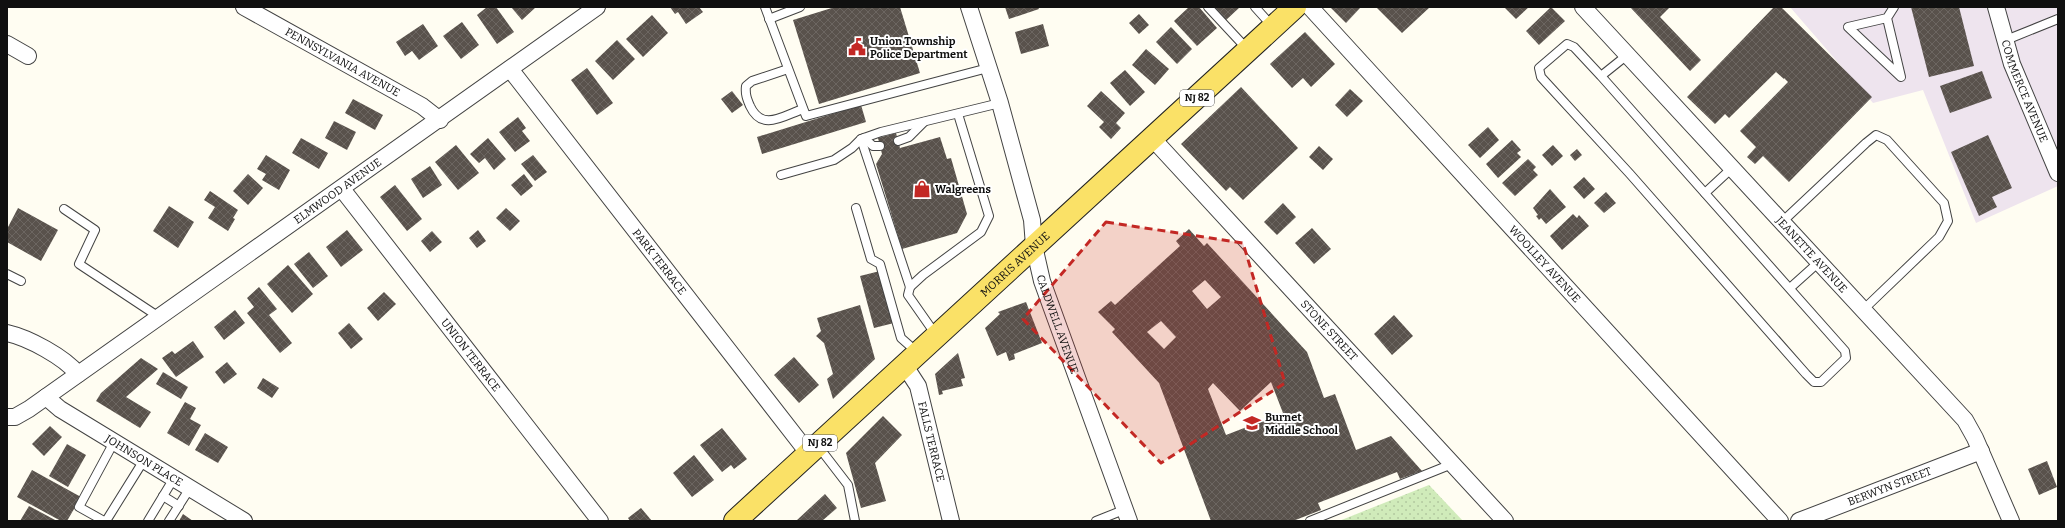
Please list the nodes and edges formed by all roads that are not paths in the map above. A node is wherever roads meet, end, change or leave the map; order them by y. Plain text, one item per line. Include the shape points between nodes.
1 (244, 7) edge
2 (765, 7) edge
3 (800, 7) edge
4 (969, 7) edge
5 (1208, 7) edge
6 (1255, 7) edge
7 (1295, 7) edge
8 (1310, 7) edge
9 (1583, 7) edge
10 (1894, 7) edge
11 (1996, 7) edge
12 (587, 10) edge
13 (1887, 18) junction
14 (769, 19) junction
15 (2058, 19) edge
16 (1274, 27) junction
17 (2006, 40) junction
18 (7, 44) edge
19 (1248, 50) junction
20 (28, 56) dead end
21 (1626, 56) junction
22 (988, 68) junction
23 (510, 69) junction
24 (788, 69) junction
25 (1601, 76) junction
26 (1000, 103) junction
27 (805, 112) junction
28 (958, 114) junction
29 (440, 120) junction
30 (924, 122) junction
31 (862, 138) junction
32 (1153, 139) junction
33 (898, 141) dead end
34 (880, 146) dead end
35 (1732, 168) junction
36 (2058, 173) edge
37 (780, 175) dead end
38 (342, 189) junction
39 (1705, 193) junction
40 (856, 208) dead end
41 (64, 209) dead end
42 (1782, 222) junction
43 (1034, 246) junction
44 (1819, 262) junction
45 (7, 274) edge
46 (21, 281) dead end
47 (910, 287) junction
48 (1790, 288) junction
49 (1863, 310) junction
50 (159, 317) junction
51 (7, 333) edge
52 (937, 336) junction
53 (912, 359) junction
54 (78, 374) junction
55 (46, 397) junction
56 (7, 417) edge
57 (114, 442) junction
58 (813, 450) junction
59 (1980, 451) junction
60 (144, 460) junction
61 (1452, 464) junction
62 (174, 478) junction
63 (190, 488) junction
64 (163, 496) junction
65 (179, 506) junction
66 (1127, 515) edge
67 (1823, 517) edge
68 (596, 520) edge
69 (105, 521) edge
70 (148, 521) edge
71 (169, 521) edge
72 (244, 521) edge
73 (735, 521) edge
74 (855, 521) edge
75 (951, 521) edge
76 (1096, 521) edge
77 (1310, 521) edge
78 (1505, 521) edge
79 (1780, 521) edge
80 (1799, 521) edge
81 (2011, 521) edge

1 - 29 street, PENNSYLVANIA AVENUE via 422,106
2 - 14 lane
3 - 14 lane
4 - 22 street, CALDWELL AVENUE
5 - 19 lane
6 - 16 lane
7 - 16 main road, MORRIS AVENUE / NJ 82
8 - 79 street, WOOLLEY AVENUE
9 - 21 street, JEANETTE AVENUE
10 - 13 lane
11 - 17 street, COMMERCE AVENUE
12 - 23 street, ELMWOOD AVENUE
13 - 13 lane via 1890,33 1900,77 1848,27
14 - 24 lane
15 - 17 lane
16 - 19 main road, MORRIS AVENUE / NJ 82
17 - 36 street, COMMERCE AVENUE via 2012,64
18 - 20 street
19 - 32 main road, MORRIS AVENUE / NJ 82
21 - 25 lane
21 - 35 street, JEANETTE AVENUE
22 - 26 street, CALDWELL AVENUE
22 - 27 lane
23 - 29 street, ELMWOOD AVENUE
23 - 58 street, PARK TERRACE
24 - 27 lane
24 - 27 lane via 752,81 746,86 745,94 754,115 760,120 768,121
25 - 39 lane
25 - 48 lane via 1574,47 1567,44 1539,68 1541,77 1806,374 1814,382 1822,382 1846,358 1845,351
26 - 28 lane
26 - 43 street, CALDWELL AVENUE via 1032,220
28 - 30 lane
28 - 47 lane via 989,216 981,232
29 - 38 street, ELMWOOD AVENUE
30 - 31 lane
30 - 33 lane via 909,137
31 - 34 lane via 873,146
31 - 37 lane via 834,160
31 - 47 lane
32 - 43 main road, MORRIS AVENUE / NJ 82
32 - 61 street, STONE STREET
35 - 39 lane
35 - 42 street, JEANETTE AVENUE
38 - 50 street, ELMWOOD AVENUE
38 - 68 street, UNION TERRACE
39 - 48 lane
40 - 53 lane via 872,259 880,264 901,338
41 - 50 lane via 95,230 79,264
42 - 44 street, JEANETTE AVENUE
42 - 49 lane via 1866,143 1876,136 1887,140 1944,203 1948,221 1939,237
43 - 52 main road, MORRIS AVENUE / NJ 82
43 - 66 street, CALDWELL AVENUE via 1042,281
44 - 48 lane
44 - 49 street, JEANETTE AVENUE
45 - 46 lane
47 - 52 lane via 908,295
49 - 59 street, JEANETTE AVENUE via 1965,420
50 - 54 street, ELMWOOD AVENUE
51 - 54 street via 23,338 62,360
52 - 53 main road, MORRIS AVENUE / NJ 82
53 - 58 main road, MORRIS AVENUE / NJ 82
53 - 75 street, FALLS TERRACE
54 - 55 street, ELMWOOD AVENUE
55 - 56 street, ELMWOOD AVENUE via 22,414
55 - 57 street, JOHNSON PLACE via 60,409
57 - 60 street, JOHNSON PLACE
57 - 69 lane via 79,507
58 - 73 main road, MORRIS AVENUE / NJ 82
58 - 74 lane via 848,485
59 - 67 street, BERWYN STREET
59 - 81 street, JEANETTE AVENUE
60 - 62 street, JOHNSON PLACE
60 - 69 lane
61 - 77 lane
61 - 78 street, STONE STREET
62 - 63 street, JOHNSON PLACE
62 - 64 lane
63 - 65 lane
63 - 72 street, JOHNSON PLACE
64 - 65 lane
64 - 70 lane
65 - 71 lane
66 - 76 lane
67 - 80 street, BERWYN STREET

